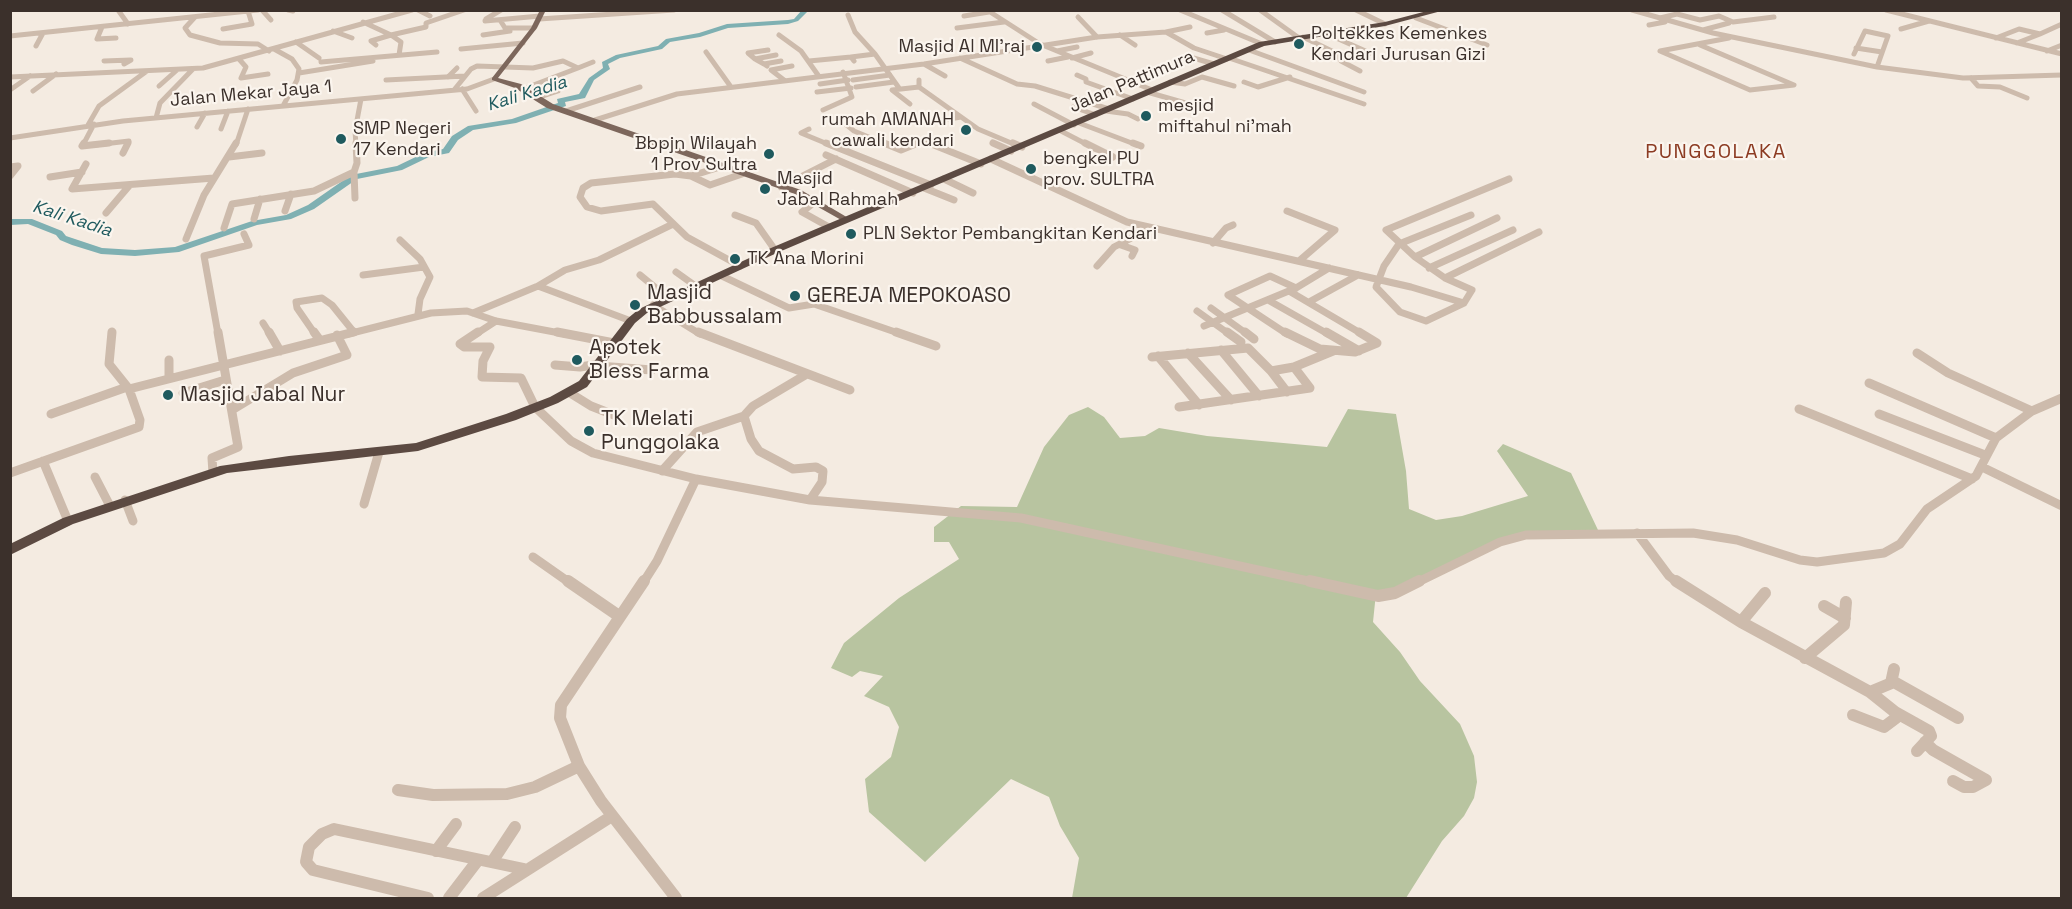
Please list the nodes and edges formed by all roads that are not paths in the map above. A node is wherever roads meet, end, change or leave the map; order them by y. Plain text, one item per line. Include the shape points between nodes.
1 (118, 10) edge
2 (260, 10) edge
3 (288, 10) edge
4 (412, 10) edge
5 (418, 10) edge
6 (464, 10) edge
7 (501, 10) edge
8 (674, 10) edge
9 (1180, 10) edge
10 (1222, 10) edge
11 (1260, 10) edge
12 (1356, 10) edge
13 (1632, 10) edge
14 (1654, 10) edge
15 (1886, 10) edge
16 (248, 11) edge
17 (293, 11) edge
18 (988, 11) edge
19 (1442, 11) edge
20 (1415, 14) edge
21 (1641, 14) junction
22 (541, 15) edge
23 (848, 15) dead end
24 (387, 16) junction
25 (430, 16) dead end
26 (964, 16) dead end
27 (195, 17) junction
28 (1078, 17) dead end
29 (1774, 17) dead end
30 (250, 18) junction
31 (1669, 18) junction
32 (272, 20) dead end
33 (396, 20) dead end
34 (500, 20) junction
35 (1929, 21) junction
36 (363, 22) junction
37 (1004, 22) junction
38 (1733, 22) junction
39 (220, 23) dead end
40 (128, 24) junction
41 (1386, 24) junction
42 (2061, 24) edge
43 (326, 25) dead end
44 (1649, 25) dead end
45 (1130, 26) dead end
46 (102, 27) junction
47 (426, 27) junction
48 (1190, 27) dead end
49 (534, 28) junction
50 (957, 28) dead end
51 (1901, 28) dead end
52 (223, 29) dead end
53 (334, 30) junction
54 (518, 30) junction
55 (1224, 30) junction
56 (1701, 30) junction
57 (1166, 32) junction
58 (43, 33) junction
59 (1207, 33) dead end
60 (1325, 33) junction
61 (433, 34) dead end
62 (1137, 34) junction
63 (2040, 34) junction
64 (391, 35) junction
65 (483, 35) dead end
66 (779, 35) dead end
67 (1120, 35) junction
68 (10, 36) edge
69 (1097, 37) junction
70 (1301, 37) junction
71 (1732, 37) junction
72 (116, 38) dead end
73 (352, 38) dead end
74 (1996, 38) junction
75 (296, 42) junction
76 (1275, 42) junction
77 (523, 43) junction
78 (2017, 43) junction
79 (1040, 44) junction
80 (376, 45) dead end
81 (1135, 45) dead end
82 (1262, 45) junction
83 (1372, 45) dead end
84 (1487, 45) dead end
85 (1700, 45) junction
86 (2061, 45) edge
87 (36, 46) dead end
88 (1077, 47) dead end
89 (1359, 48) junction
90 (461, 50) dead end
91 (768, 50) dead end
92 (1249, 50) junction
93 (1057, 51) junction
94 (2047, 51) junction
95 (269, 52) junction
96 (437, 52) dead end
97 (706, 52) dead end
98 (1882, 52) junction
99 (1091, 53) dead end
100 (875, 54) junction
101 (2061, 54) edge
102 (399, 55) junction
103 (776, 55) dead end
104 (378, 56) junction
105 (1365, 56) dead end
106 (240, 57) junction
107 (851, 57) junction
108 (1070, 57) junction
109 (1190, 57) dead end
110 (960, 58) junction
111 (755, 59) junction
112 (1228, 59) junction
113 (104, 61) dead end
114 (116, 61) junction
115 (781, 61) dead end
116 (809, 61) junction
117 (1300, 61) dead end
118 (593, 62) dead end
119 (1048, 62) dead end
120 (1293, 63) junction
121 (124, 64) dead end
122 (764, 64) junction
123 (924, 64) junction
124 (1214, 64) junction
125 (506, 66) junction
126 (792, 66) dead end
127 (885, 67) junction
128 (1877, 67) junction
129 (457, 68) dead end
130 (578, 68) junction
131 (177, 69) junction
132 (193, 69) junction
133 (771, 70) junction
134 (860, 70) junction
135 (147, 71) junction
136 (1360, 71) dead end
137 (843, 72) junction
138 (99, 73) junction
139 (268, 74) dead end
140 (299, 74) junction
141 (30, 75) junction
142 (56, 75) junction
143 (818, 75) junction
144 (890, 75) junction
145 (1077, 75) dead end
146 (2061, 75) edge
147 (448, 76) junction
148 (465, 76) junction
149 (945, 76) dead end
150 (10, 77) edge
151 (430, 77) junction
152 (1290, 77) junction
153 (1971, 78) junction
154 (399, 79) dead end
155 (494, 79) junction
156 (784, 80) junction
157 (850, 80) junction
158 (894, 82) junction
159 (1170, 82) junction
160 (1244, 82) dead end
161 (820, 84) dead end
162 (159, 86) dead end
163 (1234, 86) dead end
164 (640, 87) dead end
165 (731, 87) junction
166 (900, 88) junction
167 (462, 89) junction
168 (523, 89) junction
169 (10, 90) edge
170 (454, 90) junction
171 (853, 90) junction
172 (33, 91) dead end
173 (558, 91) dead end
174 (1150, 91) junction
175 (817, 92) dead end
176 (1364, 92) dead end
177 (413, 94) junction
178 (537, 98) junction
179 (823, 98) dead end
180 (2027, 98) dead end
181 (361, 99) junction
182 (1133, 99) junction
183 (910, 104) dead end
184 (1034, 104) dead end
185 (1364, 104) dead end
186 (283, 106) junction
187 (1073, 107) dead end
188 (1203, 108) dead end
189 (248, 109) junction
190 (1110, 109) junction
191 (823, 110) dead end
192 (228, 111) junction
193 (476, 111) dead end
194 (566, 111) junction
195 (205, 113) junction
196 (1096, 115) junction
197 (961, 117) junction
198 (156, 118) junction
199 (1138, 119) dead end
200 (595, 120) junction
201 (943, 120) dead end
202 (843, 122) dead end
203 (1077, 124) junction
204 (91, 125) junction
205 (197, 127) dead end
206 (221, 129) dead end
207 (809, 129) dead end
208 (1061, 131) junction
209 (10, 138) edge
210 (993, 143) dead end
211 (1142, 146) dead end
212 (1022, 147) junction
213 (841, 149) junction
214 (1011, 151) junction
215 (123, 153) dead end
216 (262, 153) dead end
217 (229, 157) junction
218 (1113, 157) dead end
219 (836, 159) junction
220 (991, 159) junction
221 (86, 164) dead end
222 (981, 164) junction
223 (10, 166) edge
224 (723, 166) junction
225 (82, 172) junction
226 (354, 172) junction
227 (742, 174) junction
228 (10, 176) edge
229 (691, 176) junction
230 (50, 177) dead end
231 (214, 178) junction
232 (944, 179) junction
233 (1509, 179) dead end
234 (129, 186) junction
235 (928, 186) junction
236 (781, 187) junction
237 (314, 191) junction
238 (913, 192) junction
239 (291, 194) junction
240 (355, 198) dead end
241 (260, 199) junction
242 (313, 200) dead end
243 (816, 201) junction
244 (285, 211) dead end
245 (1287, 211) dead end
246 (106, 213) dead end
247 (735, 215) dead end
248 (1471, 215) dead end
249 (254, 219) dead end
250 (846, 219) junction
251 (1497, 219) dead end
252 (673, 224) junction
253 (1233, 225) dead end
254 (829, 227) junction
255 (224, 228) dead end
256 (1149, 229) junction
257 (1513, 230) dead end
258 (1539, 232) dead end
259 (244, 234) dead end
260 (186, 239) dead end
261 (400, 240) dead end
262 (1213, 243) junction
263 (1399, 244) junction
264 (1120, 245) junction
265 (775, 250) junction
266 (1132, 256) dead end
267 (1415, 257) junction
268 (1299, 261) junction
269 (740, 266) junction
270 (1097, 266) dead end
271 (424, 267) junction
272 (1329, 268) junction
273 (1429, 268) junction
274 (676, 272) dead end
275 (1358, 274) junction
276 (363, 275) dead end
277 (640, 275) dead end
278 (722, 276) junction
279 (1445, 278) junction
280 (1379, 280) junction
281 (538, 286) junction
282 (697, 287) junction
283 (1293, 290) junction
284 (668, 298) junction
285 (1268, 300) junction
286 (1309, 302) junction
287 (1464, 303) junction
288 (653, 305) junction
289 (1211, 308) dead end
290 (1248, 308) junction
291 (1197, 311) dead end
292 (473, 313) junction
293 (418, 314) junction
294 (1225, 318) junction
295 (496, 321) junction
296 (631, 321) junction
297 (1213, 322) junction
298 (263, 323) dead end
299 (1204, 326) dead end
300 (353, 331) junction
301 (112, 332) dead end
302 (338, 335) junction
303 (319, 339) junction
304 (1254, 339) dead end
305 (1240, 342) dead end
306 (614, 343) junction
307 (936, 346) dead end
308 (1221, 350) junction
309 (280, 351) junction
310 (1333, 351) junction
311 (1359, 351) junction
312 (1188, 353) junction
313 (1917, 353) dead end
314 (169, 360) dead end
315 (555, 365) dead end
316 (599, 365) junction
317 (223, 366) junction
318 (1294, 367) junction
319 (652, 370) dead end
320 (1271, 371) junction
321 (807, 374) junction
322 (169, 378) junction
323 (225, 380) junction
324 (1869, 383) dead end
325 (128, 388) junction
326 (850, 390) dead end
327 (1287, 392) junction
328 (183, 393) dead end
329 (570, 393) junction
330 (1259, 396) junction
331 (2061, 398) edge
332 (1231, 400) junction
333 (1199, 405) junction
334 (535, 407) junction
335 (1179, 407) dead end
336 (1799, 409) dead end
337 (232, 410) junction
338 (2032, 411) junction
339 (51, 414) dead end
340 (1879, 414) dead end
341 (614, 415) dead end
342 (744, 416) junction
343 (1996, 438) junction
344 (379, 452) junction
345 (1985, 455) junction
346 (44, 461) junction
347 (1982, 466) junction
348 (662, 471) junction
349 (10, 473) edge
350 (213, 473) junction
351 (95, 477) dead end
352 (696, 479) junction
353 (1972, 479) junction
354 (125, 500) junction
355 (810, 500) junction
356 (364, 504) dead end
357 (110, 506) junction
358 (2061, 506) edge
359 (68, 521) junction
360 (134, 521) dead end
361 (1637, 533) junction
362 (10, 550) edge
363 (533, 557) dead end
364 (1765, 593) dead end
365 (1846, 602) dead end
366 (1824, 606) dead end
367 (619, 616) junction
368 (1845, 618) junction
369 (1741, 622) junction
370 (1804, 658) junction
371 (1894, 669) dead end
372 (1891, 683) junction
373 (1870, 692) junction
374 (1895, 712) junction
375 (1853, 715) dead end
376 (1958, 718) dead end
377 (579, 766) junction
378 (1953, 781) dead end
379 (398, 790) dead end
380 (612, 816) junction
381 (456, 824) dead end
382 (515, 827) dead end
383 (436, 851) junction
384 (485, 861) junction
385 (524, 869) junction
386 (428, 898) edge
387 (448, 898) edge
388 (483, 898) edge
389 (676, 898) edge

1 - 40 street
2 - 16 street
2 - 32 street
3 - 17 street
4 - 24 street
5 - 25 street
6 - 47 street via 426,23
7 - 34 street via 485,21
8 - 22 street
9 - 55 street
10 - 76 street
11 - 70 street
12 - 41 street
13 - 21 street
14 - 21 street
14 - 31 street
15 - 35 street
16 - 27 street
16 - 30 street
18 - 26 street
18 - 37 street
19 - 20 highway, Jalan Pattimura
20 - 41 highway, Jalan Pattimura
20 - 84 street
21 - 31 street
22 - 34 street
22 - 49 main road
23 - 100 street via 855,32
24 - 33 street
24 - 36 street
27 - 40 street
27 - 95 street via 185,28 190,34 217,42 258,44
28 - 69 street
29 - 38 street
30 - 39 street
30 - 52 street via 252,24
31 - 38 street via 1677,14 1698,20 1719,16
31 - 44 street
31 - 56 street
34 - 54 street via 504,27
35 - 51 street
35 - 74 street
36 - 53 street
36 - 64 street
37 - 50 street
37 - 79 street
38 - 56 street
40 - 46 street
41 - 60 highway, Jalan Pattimura
42 - 63 street
43 - 53 street
45 - 62 street
46 - 58 street
46 - 72 street via 97,39
47 - 61 street
47 - 64 street
48 - 57 street
49 - 54 street
49 - 77 main road
53 - 73 street
53 - 75 street
54 - 65 street
55 - 59 street
55 - 82 street
56 - 71 street
57 - 62 street
57 - 112 street via 1194,48
58 - 68 street
58 - 87 street
60 - 70 highway, Jalan Pattimura
60 - 89 street
62 - 67 street
63 - 74 street via 2019,29
63 - 78 street
64 - 80 street via 371,41
64 - 102 street via 401,42
66 - 116 street
67 - 69 street
67 - 81 street
69 - 79 street
70 - 76 highway, Jalan Pattimura
70 - 136 street via 1336,53 1341,61
71 - 85 street
71 - 128 street
74 - 78 street
75 - 95 street
75 - 104 street via 320,60
76 - 82 highway, Jalan Pattimura
77 - 90 street
77 - 125 main road
78 - 94 street
79 - 93 street
79 - 110 street
82 - 92 highway, Jalan Pattimura
83 - 89 street
85 - 85 street via 1660,51 1749,90 1794,85
86 - 94 street
88 - 93 street
89 - 105 street via 1370,53
91 - 111 street via 748,53
92 - 112 highway, Jalan Pattimura
92 - 120 street
93 - 108 street
94 - 101 street
95 - 106 street
95 - 140 street via 292,59
96 - 102 street
97 - 165 street
98 - 98 street via 1855,51 1867,31 1888,36
98 - 128 street
99 - 108 street
100 - 107 street
100 - 127 street
102 - 104 street
103 - 111 street
104 - 140 street via 368,62
106 - 132 street
106 - 139 street via 246,66 241,78
107 - 116 street
107 - 134 street
108 - 119 street
108 - 174 street
109 - 124 street
110 - 123 street
110 - 190 street via 1017,84 1031,84
111 - 122 street
112 - 124 highway, Jalan Pattimura
112 - 152 street
113 - 114 street
114 - 121 street via 131,60
114 - 138 street
115 - 122 street
116 - 143 street
117 - 120 street
118 - 130 street
120 - 176 street
122 - 133 street
123 - 127 street
123 - 149 street
124 - 159 highway, Jalan Pattimura
125 - 130 street via 533,68 563,61
125 - 148 street via 476,66
125 - 155 main road
126 - 133 street
127 - 134 street
127 - 144 street
128 - 153 street
129 - 147 street
130 - 168 street
131 - 132 street
131 - 135 street
131 - 162 street
132 - 198 street via 160,103
133 - 156 street
134 - 137 street
135 - 138 street
135 - 204 street via 99,106
137 - 143 street
137 - 157 street
138 - 142 street
140 - 186 street
141 - 142 street
141 - 150 street
141 - 169 street
142 - 172 street
143 - 156 street
144 - 157 street
144 - 158 street
145 - 182 street via 1088,83
146 - 153 street
147 - 148 street
147 - 151 street
148 - 170 street
151 - 154 street
151 - 177 street
152 - 160 street via 1258,87
152 - 185 street
153 - 180 street via 1978,86 2000,87
155 - 167 street, Jalan Mekar Jaya 1
155 - 168 main road
156 - 165 street
157 - 161 street
157 - 171 street
158 - 166 street
158 - 171 street
159 - 163 street via 1185,84 1200,77
159 - 174 highway, Jalan Pattimura
164 - 194 street
165 - 200 street via 671,95
166 - 183 street via 892,91
166 - 197 street via 919,84
167 - 170 street, Jalan Mekar Jaya 1
167 - 193 street
168 - 178 main road
170 - 177 street, Jalan Mekar Jaya 1
171 - 175 street
171 - 179 street
171 - 191 street via 851,98
173 - 178 street
174 - 182 highway, Jalan Pattimura
174 - 188 street
177 - 181 street, Jalan Mekar Jaya 1
178 - 194 main road
181 - 186 street, Jalan Mekar Jaya 1
181 - 226 street
182 - 190 highway, Jalan Pattimura
184 - 203 street
186 - 189 street, Jalan Mekar Jaya 1
187 - 196 street
189 - 192 street, Jalan Mekar Jaya 1
189 - 217 street
190 - 196 highway, Jalan Pattimura
190 - 199 street
192 - 195 street, Jalan Mekar Jaya 1
192 - 206 street
194 - 200 main road
195 - 198 street, Jalan Mekar Jaya 1
195 - 205 street
196 - 203 highway, Jalan Pattimura
197 - 201 street
197 - 212 street via 987,134
198 - 204 street, Jalan Mekar Jaya 1
200 - 224 main road
202 - 222 street via 901,150 924,141
203 - 208 highway, Jalan Pattimura
203 - 211 street
204 - 209 street, Jalan Mekar Jaya 1
204 - 215 street via 82,146 129,141
207 - 213 street via 801,133
208 - 212 highway, Jalan Pattimura
208 - 218 street
210 - 214 street
212 - 214 highway, Jalan Pattimura
213 - 219 street via 826,155
213 - 235 street
214 - 220 highway, Jalan Pattimura
216 - 217 street
217 - 231 street
219 - 236 street
219 - 238 street
220 - 222 highway, Jalan Pattimura
220 - 256 street
221 - 225 street
222 - 232 highway, Jalan Pattimura
223 - 228 street via 18,166
224 - 227 main road
224 - 229 street
225 - 230 street
225 - 234 street via 72,189
226 - 237 street
226 - 240 street
227 - 229 street via 710,185
227 - 236 main road
229 - 252 street via 675,174 596,183 581,193 585,205 598,211 653,204
231 - 234 street
231 - 260 street
232 - 235 highway, Jalan Pattimura
232 - 235 street via 973,193 951,201
233 - 263 street via 1386,230
234 - 246 street
235 - 238 highway, Jalan Pattimura
236 - 243 main road
237 - 239 street
237 - 242 street
238 - 250 highway, Jalan Pattimura
239 - 241 street
239 - 244 street
241 - 249 street
241 - 255 street via 232,204
243 - 250 main road
243 - 254 street via 802,212
245 - 268 street via 1335,230
247 - 265 street via 756,223
248 - 263 street
250 - 254 highway, Jalan Pattimura
251 - 267 street
252 - 269 street via 695,243
252 - 281 street via 599,260 565,270
253 - 262 street
254 - 265 highway, Jalan Pattimura
256 - 262 street
256 - 264 street
257 - 273 street
258 - 279 street
259 - 317 street via 249,245 204,256
261 - 271 street
262 - 268 street
263 - 267 street
263 - 280 street
264 - 266 street via 1135,250
264 - 270 street via 1112,248
265 - 269 highway, Jalan Pattimura
267 - 273 street
268 - 272 street
269 - 278 highway, Jalan Pattimura
271 - 276 street
271 - 293 street via 430,279
272 - 275 street
272 - 283 street
273 - 279 street
274 - 282 street
275 - 280 street
275 - 286 street
277 - 284 street
278 - 282 highway, Jalan Pattimura
278 - 307 street via 789,308 814,303
279 - 287 street via 1473,290
280 - 287 street
280 - 287 street via 1376,287 1382,295 1412,318 1426,321
281 - 292 street
281 - 296 street
282 - 284 highway, Jalan Pattimura
283 - 285 street
283 - 286 street
283 - 290 street via 1270,276 1228,295
284 - 288 highway, Jalan Pattimura
285 - 290 street
285 - 311 street
286 - 311 street via 1377,341
288 - 296 highway, Jalan Pattimura
288 - 321 street via 707,338
289 - 294 street
290 - 294 street
290 - 310 street via 1289,335
291 - 297 street
292 - 293 street
292 - 295 street
293 - 300 street
294 - 297 street
294 - 304 street
295 - 306 street
295 - 334 street via 460,344 490,347 483,361 482,377 521,378
296 - 306 highway, Jalan Pattimura
297 - 299 street
297 - 305 street
298 - 309 street
300 - 302 street
300 - 303 street via 322,298 296,302
301 - 325 street via 109,364
302 - 303 street
302 - 337 street via 347,355 293,373
303 - 309 street
306 - 316 highway, Jalan Pattimura
308 - 312 street
308 - 320 street via 1248,348
308 - 330 street
309 - 317 street
310 - 311 street
310 - 318 street
312 - 332 street
312 - 333 street via 1155,356
313 - 338 street via 1948,372
314 - 322 street
315 - 316 street
316 - 319 street
316 - 329 highway, Jalan Pattimura via 589,379
317 - 322 street
317 - 323 street
318 - 320 street
318 - 327 street via 1310,388
320 - 327 street
321 - 326 street
321 - 342 street via 753,406
322 - 325 street
323 - 328 street
323 - 337 street
324 - 343 street
325 - 339 street
325 - 346 street via 140,420 138,428
327 - 330 street
329 - 334 highway, Jalan Pattimura
329 - 341 street
330 - 332 street
331 - 338 street
332 - 333 street
333 - 335 street
334 - 344 highway, Jalan Pattimura via 436,443
334 - 348 street via 571,441 587,450
336 - 353 street
337 - 350 street via 238,447 212,458
338 - 343 street
340 - 345 street
342 - 348 street via 697,432
342 - 355 street via 759,450 788,467 816,467 823,471 822,482
343 - 345 street
344 - 350 highway, Jalan Pattimura via 258,464
344 - 356 street
345 - 347 street
346 - 349 street
346 - 359 street
347 - 353 street
347 - 358 street
348 - 352 street
350 - 354 highway, Jalan Pattimura
351 - 357 street
352 - 355 street
352 - 367 street via 657,561
353 - 361 street via 1927,509 1900,544 1884,553 1805,561 1713,535
354 - 357 highway, Jalan Pattimura
354 - 360 street
355 - 361 street via 1021,518 1378,596 1409,587 1512,537
357 - 359 highway, Jalan Pattimura
359 - 362 highway, Jalan Pattimura
361 - 369 street via 1669,576
363 - 367 street
364 - 369 street
365 - 368 street
366 - 368 street
367 - 377 street via 561,705 560,718
368 - 370 street via 1844,625
369 - 370 street
370 - 373 street
371 - 372 street
372 - 373 street
372 - 376 street via 1923,696
373 - 374 street
374 - 375 street via 1896,718 1884,727
374 - 378 street via 1932,734 1921,746 1986,780 1972,787
377 - 379 street via 535,787 507,795 433,795
377 - 380 street
380 - 385 street
380 - 389 street
381 - 383 street
382 - 384 street
383 - 384 street
383 - 386 street via 334,829 316,838 306,856 313,870
384 - 385 street
384 - 387 street
385 - 388 street

